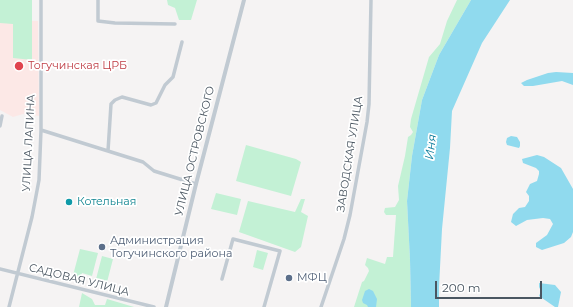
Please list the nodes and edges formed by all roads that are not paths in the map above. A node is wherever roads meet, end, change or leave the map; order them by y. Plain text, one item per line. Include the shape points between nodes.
1 (41, 0) edge
2 (98, 0) edge
3 (244, 0) edge
4 (371, 0) edge
5 (175, 24) dead end
6 (182, 42) dead end
7 (2, 116) dead end
8 (0, 126) edge
9 (41, 130) junction
10 (108, 151) junction
11 (196, 184) junction
12 (0, 270) edge
13 (17, 274) junction
14 (222, 279) dead end
15 (9, 307) edge
16 (154, 307) edge
17 (166, 307) edge
18 (264, 307) edge
19 (321, 307) edge

1 - 9 street, УЛИЦА ЛАПИНА
2 - 5 street via 98,21
3 - 11 street, УЛИЦА ОСТРОВСКОГО
4 - 19 street, ЗАВОДСКАЯ УЛИЦА via 367,122 350,215
6 - 10 street via 173,77 165,85 156,103 151,106 122,97 111,104
7 - 8 street
9 - 10 street
9 - 13 street, УЛИЦА ЛАПИНА via 39,180
10 - 11 street via 143,162 154,171
11 - 17 street, УЛИЦА ОСТРОВСКОГО
12 - 13 street, САДОВАЯ УЛИЦА
13 - 15 street, УЛИЦА ЛАПИНА
13 - 16 street, САДОВАЯ УЛИЦА
14 - 18 street via 234,239 280,251

